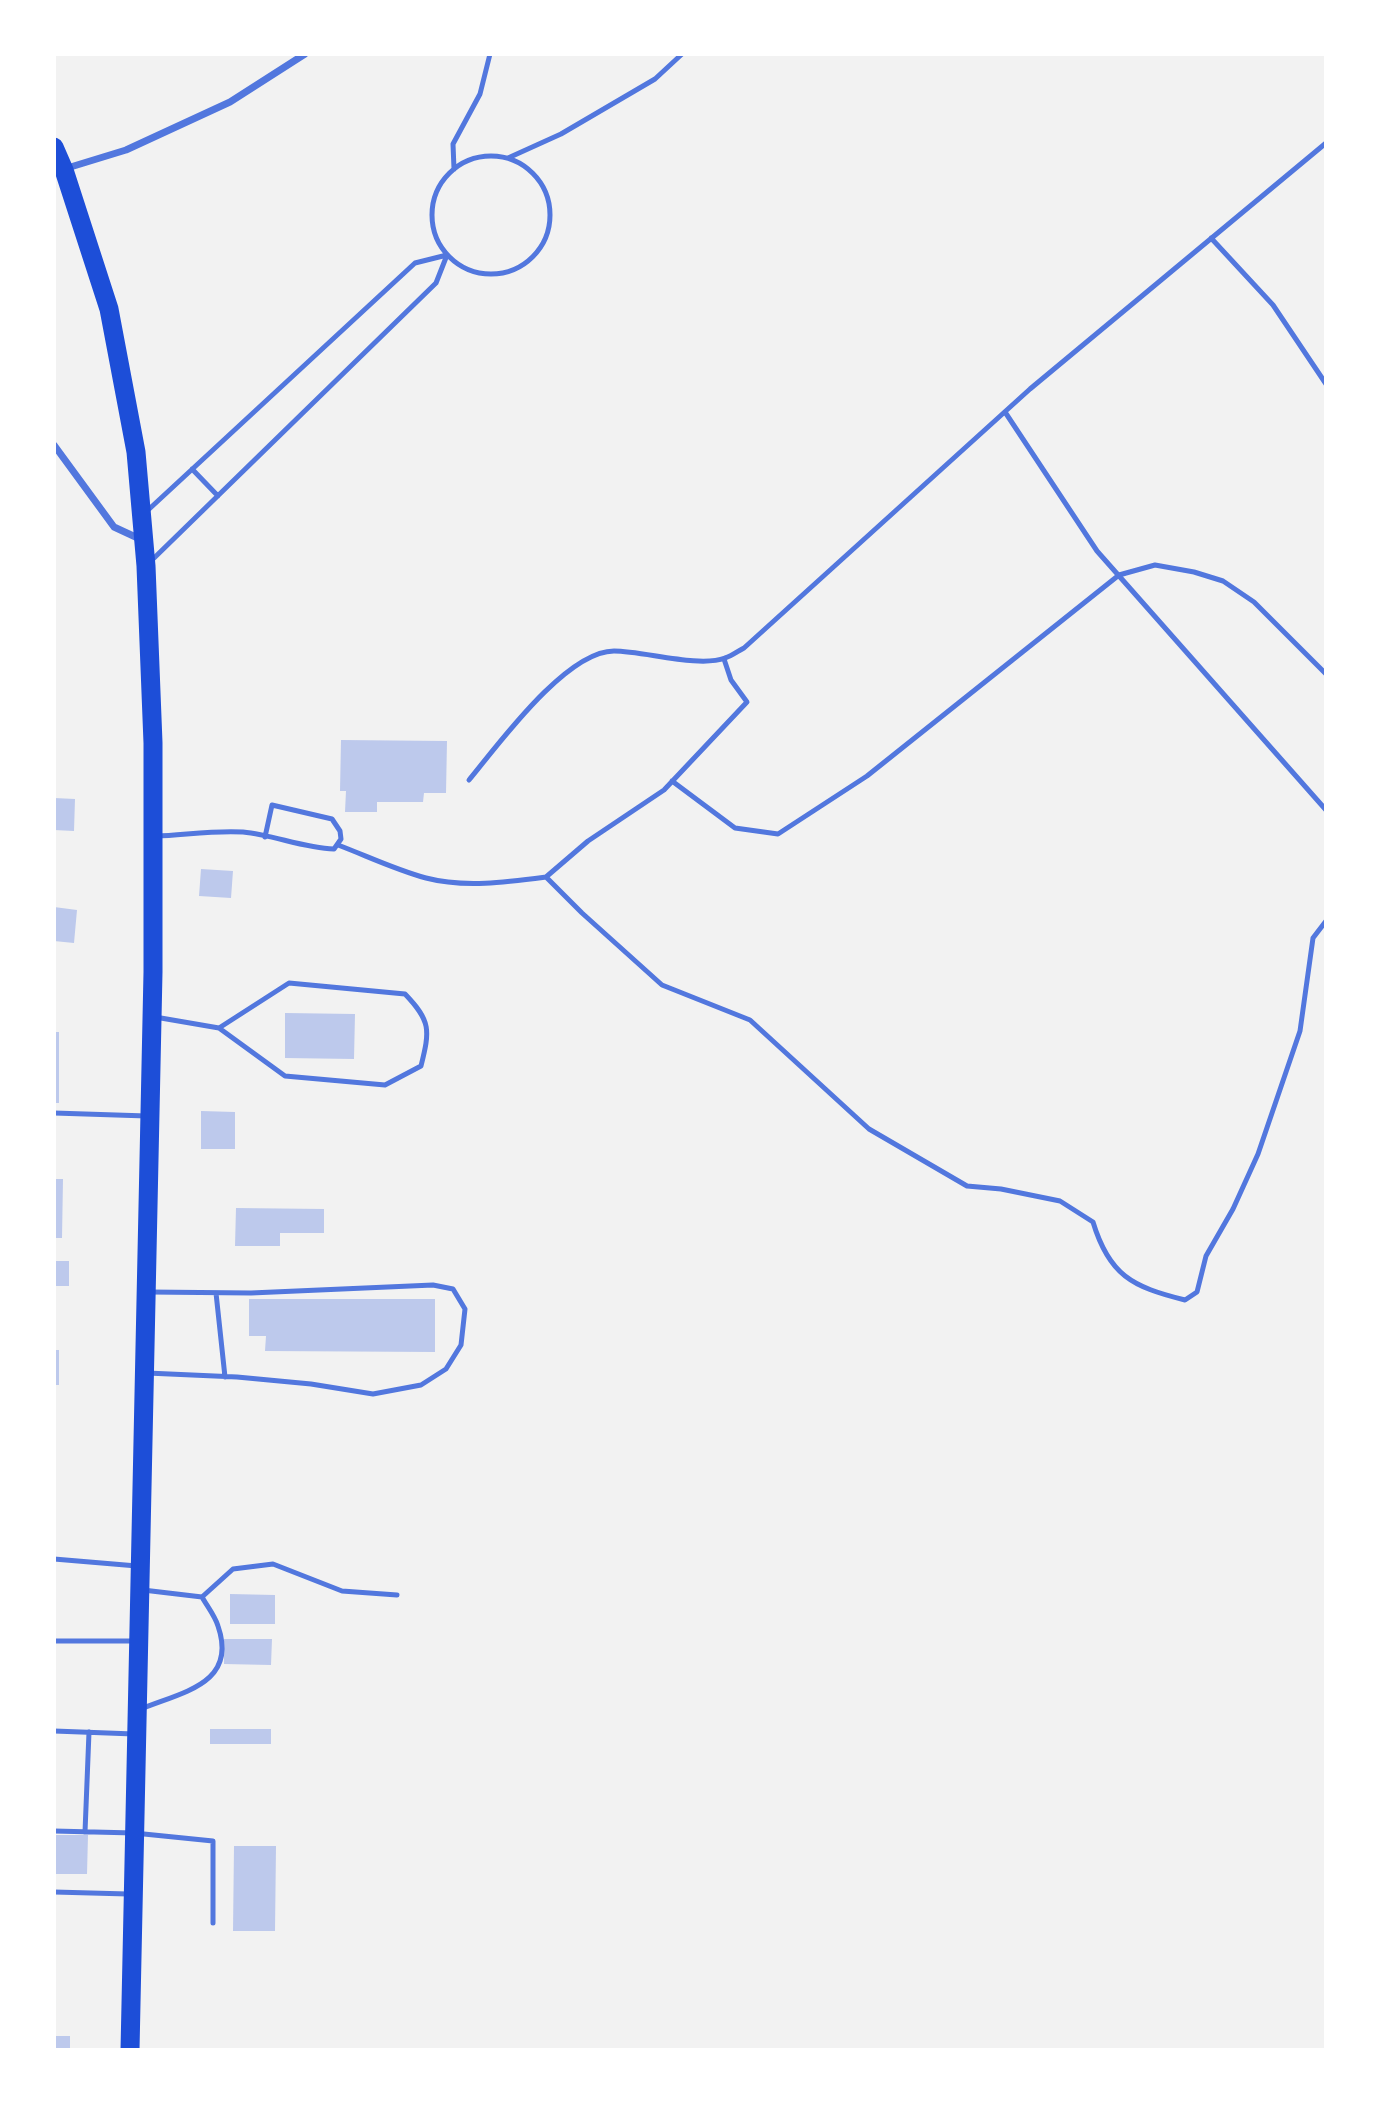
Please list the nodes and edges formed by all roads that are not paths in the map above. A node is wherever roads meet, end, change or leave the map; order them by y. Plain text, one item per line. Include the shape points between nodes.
1 (305, 54) edge
2 (490, 54) edge
3 (682, 54) edge
4 (1326, 143) edge
5 (54, 148) edge
6 (508, 158) junction
7 (454, 169) junction
8 (64, 170) junction
9 (1211, 238) junction
10 (447, 255) junction
11 (1326, 384) edge
12 (1005, 412) junction
13 (54, 445) edge
14 (192, 469) junction
15 (218, 496) junction
16 (142, 516) junction
17 (144, 540) junction
18 (146, 566) junction
19 (1119, 575) junction
20 (724, 659) junction
21 (1326, 674) edge
22 (469, 780) dead end
23 (672, 781) junction
24 (1326, 810) edge
25 (153, 836) junction
26 (265, 837) junction
27 (338, 845) junction
28 (546, 877) junction
29 (1326, 921) edge
30 (152, 1016) junction
31 (219, 1028) junction
32 (54, 1113) edge
33 (150, 1116) junction
34 (146, 1292) junction
35 (216, 1293) junction
36 (145, 1373) junction
37 (225, 1377) junction
38 (54, 1559) edge
39 (140, 1567) junction
40 (140, 1589) junction
41 (397, 1595) dead end
42 (202, 1597) junction
43 (54, 1641) edge
44 (139, 1641) junction
45 (137, 1710) junction
46 (54, 1731) edge
47 (89, 1732) junction
48 (137, 1734) junction
49 (54, 1831) edge
50 (85, 1832) junction
51 (134, 1833) junction
52 (54, 1892) edge
53 (133, 1894) junction
54 (213, 1923) dead end
55 (131, 2050) edge

1 - 8 street via 230,102 126,149
2 - 7 lane via 480,94 453,144
3 - 6 lane via 655,79 561,134
4 - 9 lane
5 - 8 highway
6 - 7 lane via 489,155
6 - 10 lane via 540,181 550,220 545,239 534,256 500,273 463,267
7 - 10 lane via 433,201 436,239
8 - 16 highway via 108,309 136,452
9 - 11 lane via 1273,305
9 - 12 lane
10 - 14 lane via 415,263
10 - 15 lane via 436,283
12 - 19 lane via 1097,551
12 - 20 lane via 744,648
13 - 17 street via 114,527
14 - 15 lane
14 - 16 lane
15 - 18 lane
16 - 17 highway
17 - 18 highway
18 - 25 highway
19 - 21 lane via 1155,565 1223,581 1254,602
19 - 23 lane via 867,776 778,834 736,828
19 - 24 lane
20 - 22 lane via 702,661 610,651 591,657 544,693
20 - 23 lane via 731,680 747,702
23 - 28 lane
25 - 26 lane via 243,832
25 - 30 highway
26 - 27 lane via 318,849
26 - 27 lane via 272,805 332,819 340,831
27 - 28 lane via 426,878 458,882
28 - 29 lane via 662,985 750,1020 869,1129 968,1186 1060,1201 1093,1222 1108,1261 1137,1285 1185,1300 1197,1292 1206,1256 1258,1154 1300,1031 1313,938
30 - 31 lane
30 - 33 highway
31 - 31 lane via 285,1076 385,1084 421,1066 428,1037 422,1012 405,994 289,983
32 - 33 lane
33 - 34 highway
34 - 35 lane
34 - 36 highway
35 - 37 lane
35 - 37 lane via 432,1285 453,1289 465,1309 461,1345 446,1369 421,1385 373,1394
36 - 37 lane
36 - 39 highway
38 - 39 lane
39 - 40 highway
40 - 42 lane
40 - 44 highway
41 - 42 lane via 342,1591 273,1564 233,1569
42 - 45 lane via 218,1625 222,1648 217,1671 209,1680
43 - 44 lane
44 - 45 highway
45 - 48 highway
46 - 47 lane
47 - 48 lane
47 - 50 lane
48 - 51 highway
49 - 50 lane
50 - 51 lane
51 - 53 highway
51 - 54 lane via 214,1841
52 - 53 lane
53 - 55 highway

